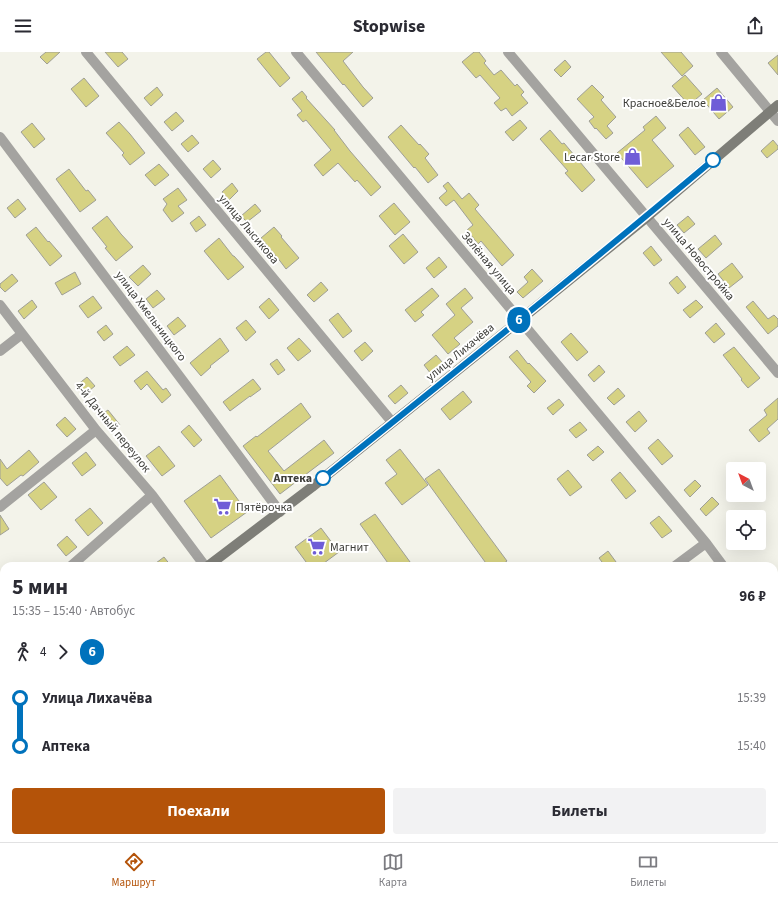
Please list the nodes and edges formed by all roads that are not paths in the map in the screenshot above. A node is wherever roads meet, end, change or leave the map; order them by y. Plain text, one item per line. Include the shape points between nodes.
1 (86, 52) edge
2 (296, 52) edge
3 (508, 52) edge
4 (721, 52) edge
5 (774, 109) edge
6 (778, 121) edge
7 (0, 137) edge
8 (647, 216) junction
9 (0, 305) edge
10 (520, 320) junction
11 (22, 334) junction
12 (0, 351) edge
13 (778, 373) edge
14 (392, 422) junction
15 (96, 430) junction
16 (152, 495) junction
17 (0, 507) edge
18 (280, 512) junction
19 (706, 543) junction
20 (76, 562) edge
21 (202, 562) edge
22 (213, 562) edge
23 (680, 562) edge
24 (720, 562) edge

1 - 14 street, улица Лысикова
2 - 10 street, Зелёная улица
3 - 8 street, улица Новостройка
4 - 5 street
5 - 6 street
5 - 8 main road, улица Лихачёва
7 - 18 street, улица Хмельницкого
8 - 10 main road, улица Лихачёва
8 - 13 street, улица Новостройка
9 - 11 street, 4-й Дачный переулок
10 - 14 main road, улица Лихачёва
10 - 19 street, Зелёная улица
11 - 12 street
11 - 15 street, 4-й Дачный переулок
14 - 18 main road, улица Лихачёва
15 - 16 street, 4-й Дачный переулок
15 - 17 street
16 - 20 street
16 - 21 street, 4-й Дачный переулок
18 - 22 main road, улица Лихачёва
19 - 23 street
19 - 24 street, Зелёная улица

